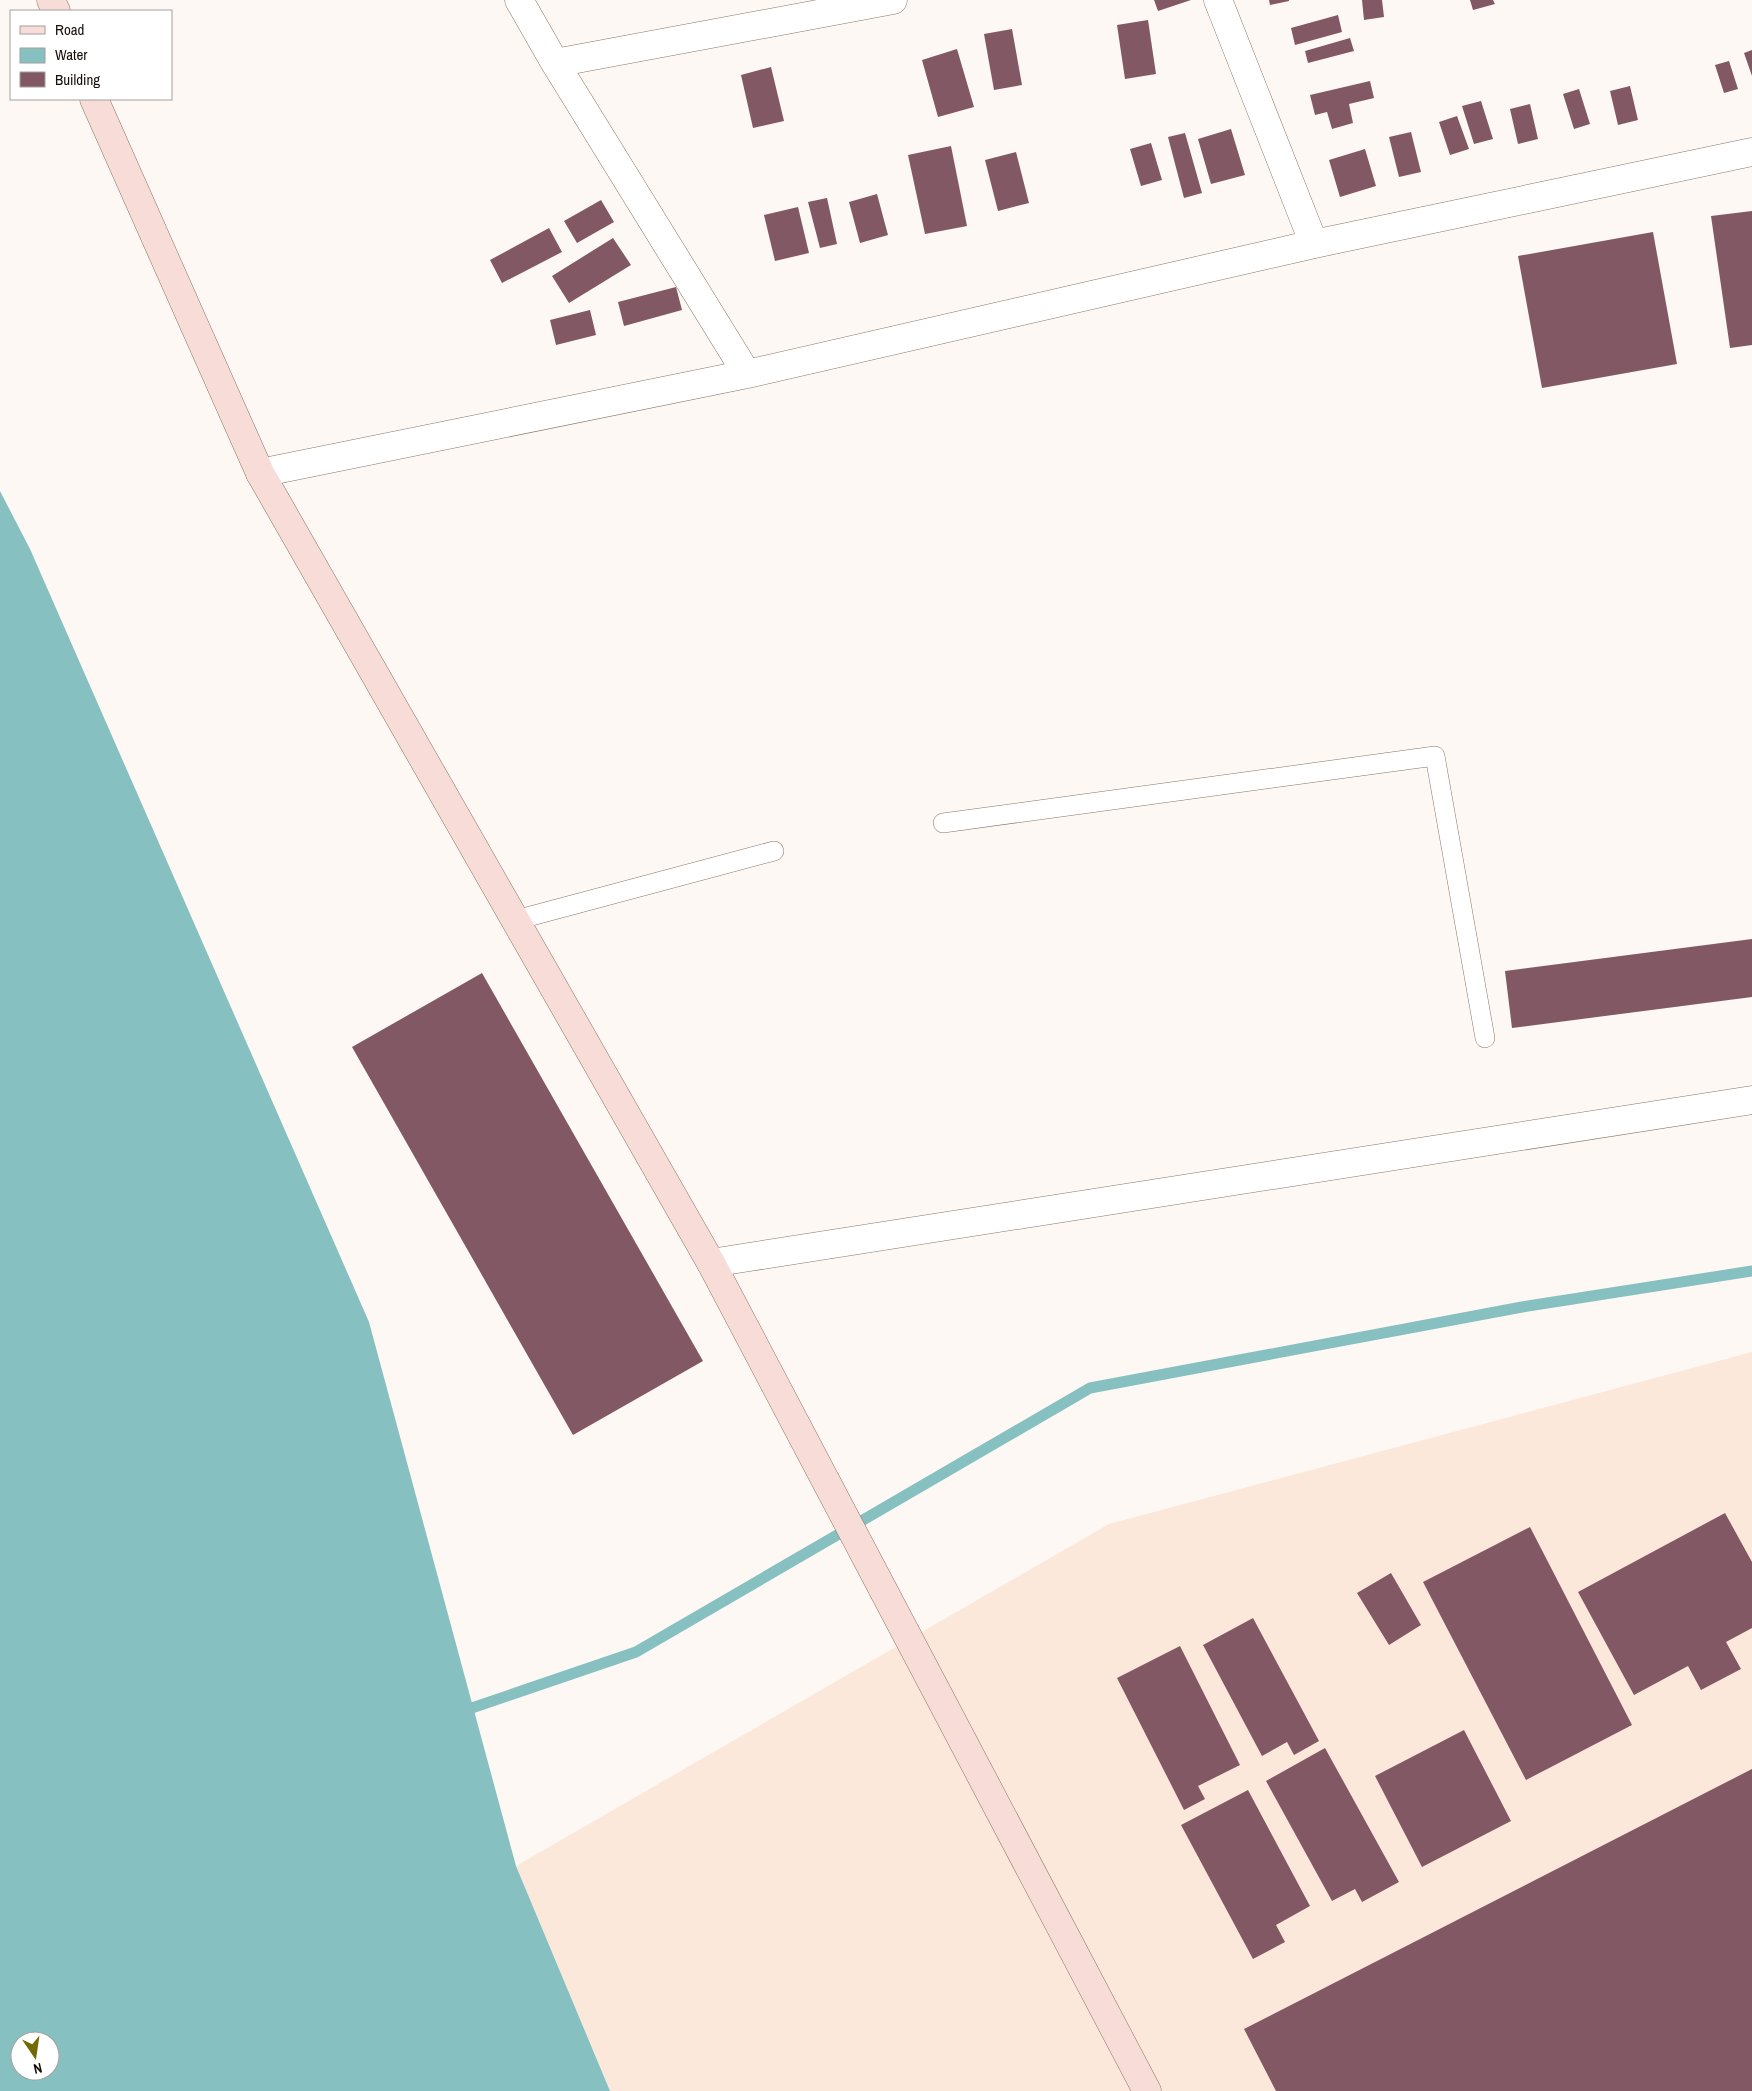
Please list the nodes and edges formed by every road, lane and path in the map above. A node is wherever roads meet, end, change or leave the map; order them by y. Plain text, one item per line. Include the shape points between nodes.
1 (519, 0) edge
2 (893, 0) edge
3 (1218, 0) edge
4 (864, 3) edge
5 (555, 63) junction
6 (94, 100) edge
7 (1752, 152) edge
8 (1314, 244) junction
9 (747, 374) junction
10 (260, 473) junction
11 (943, 823) dead end
12 (774, 851) dead end
13 (516, 920) junction
14 (1485, 1038) dead end
15 (1752, 1100) edge
16 (711, 1263) junction
17 (1147, 2091) edge

1 - 5 street
2 - 4 street
3 - 8 street
4 - 5 street
5 - 9 street
6 - 10 street
7 - 8 street
8 - 9 street
9 - 10 street
10 - 13 street
11 - 14 lane via 1435,756
12 - 13 lane
13 - 16 street
15 - 16 street
16 - 17 street

